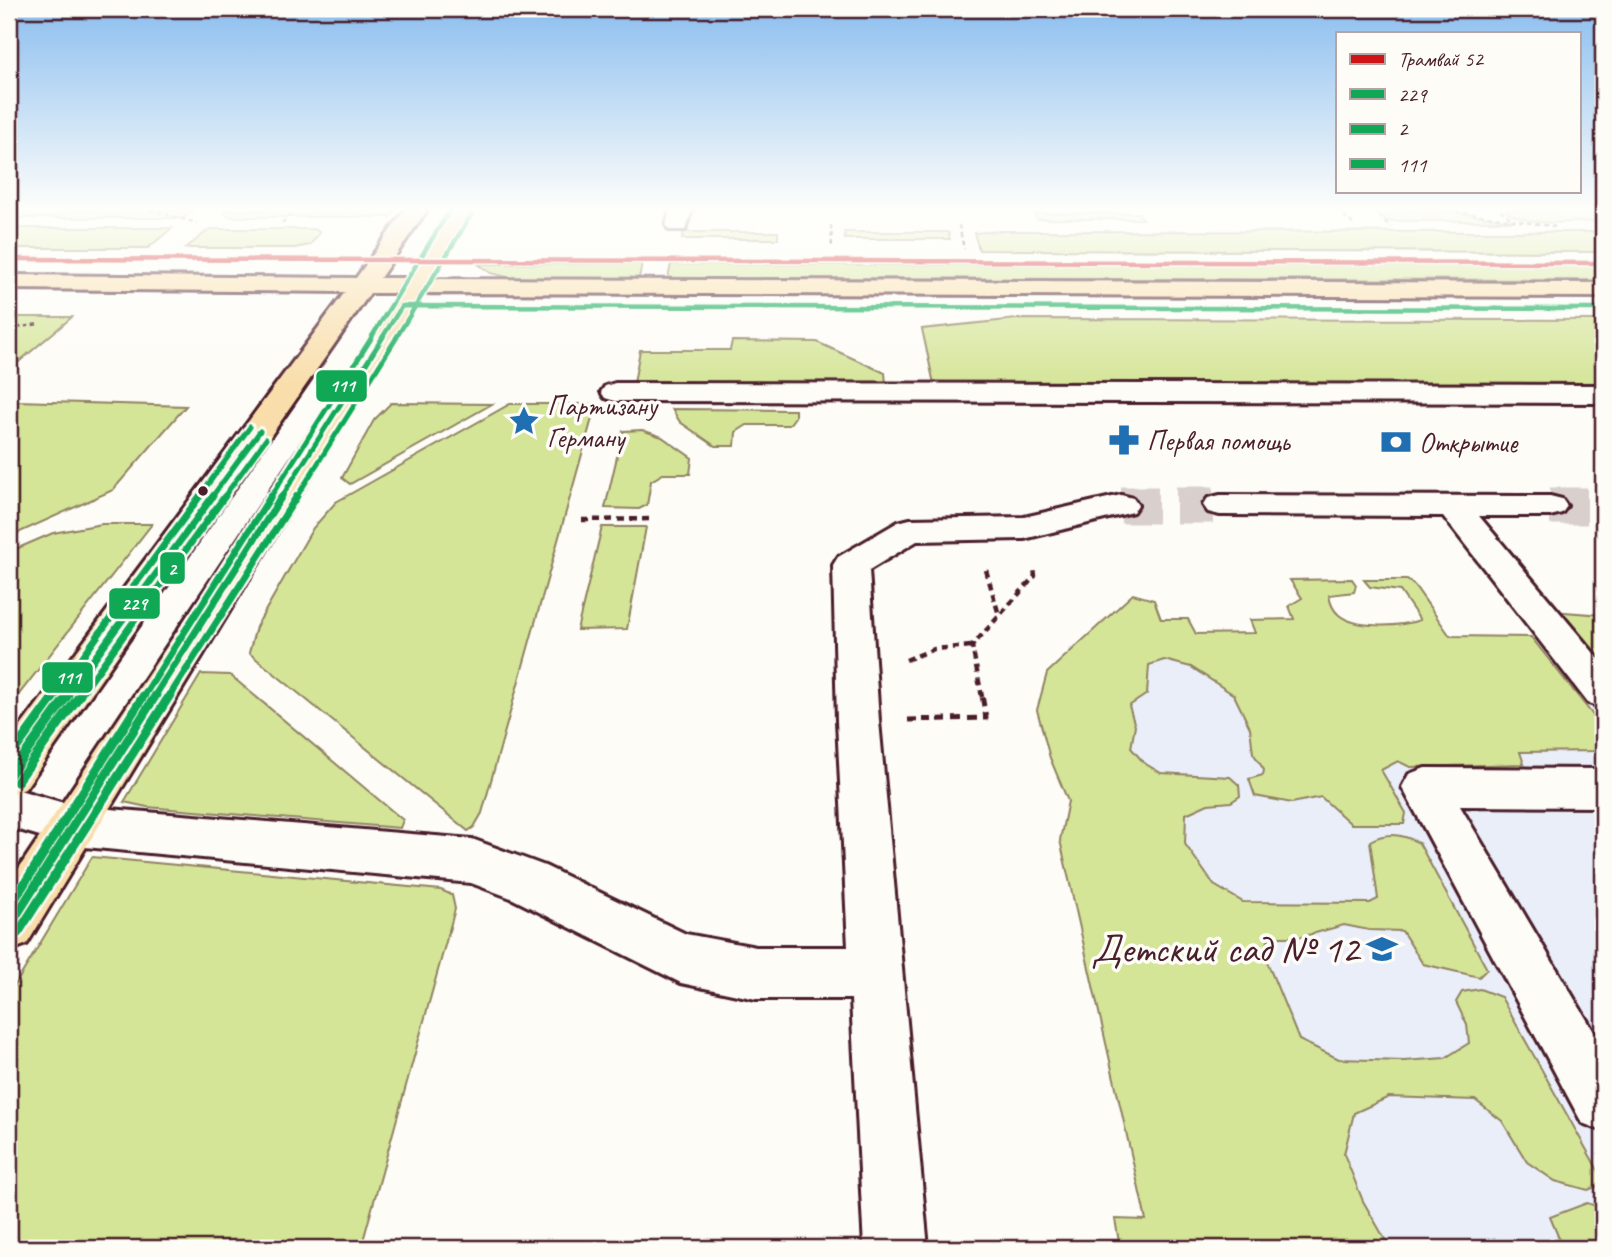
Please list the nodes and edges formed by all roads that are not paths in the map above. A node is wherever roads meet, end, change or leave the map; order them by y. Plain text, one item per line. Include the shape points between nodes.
1 (374, 269) edge
2 (426, 269) edge
3 (9, 282) edge
4 (1603, 290) edge
5 (355, 295) junction
6 (409, 296) junction
7 (9, 306) edge
8 (1603, 309) edge
9 (615, 392) dead end
10 (1603, 394) edge
11 (1121, 505) tunnel mouth
12 (1220, 505) tunnel mouth
13 (1452, 505) junction
14 (1550, 506) tunnel mouth
15 (1603, 692) edge
16 (9, 776) edge
17 (1603, 788) edge
18 (9, 807) edge
19 (74, 825) junction
20 (9, 927) edge
21 (876, 973) junction
22 (1603, 1102) edge
23 (896, 1248) edge

1 - 5 main road
2 - 6 main road
3 - 5 main road
4 - 6 main road
5 - 6 main road
5 - 7 main road
5 - 16 main road
6 - 8 main road
6 - 19 main road
9 - 10 lane
11 - 21 lane via 1024,528 910,530 851,565
12 - 13 lane
13 - 14 lane
13 - 15 lane
17 - 22 lane via 1425,787
18 - 19 lane
19 - 20 main road
19 - 21 lane via 472,861 528,882 681,958 756,973
21 - 23 lane

